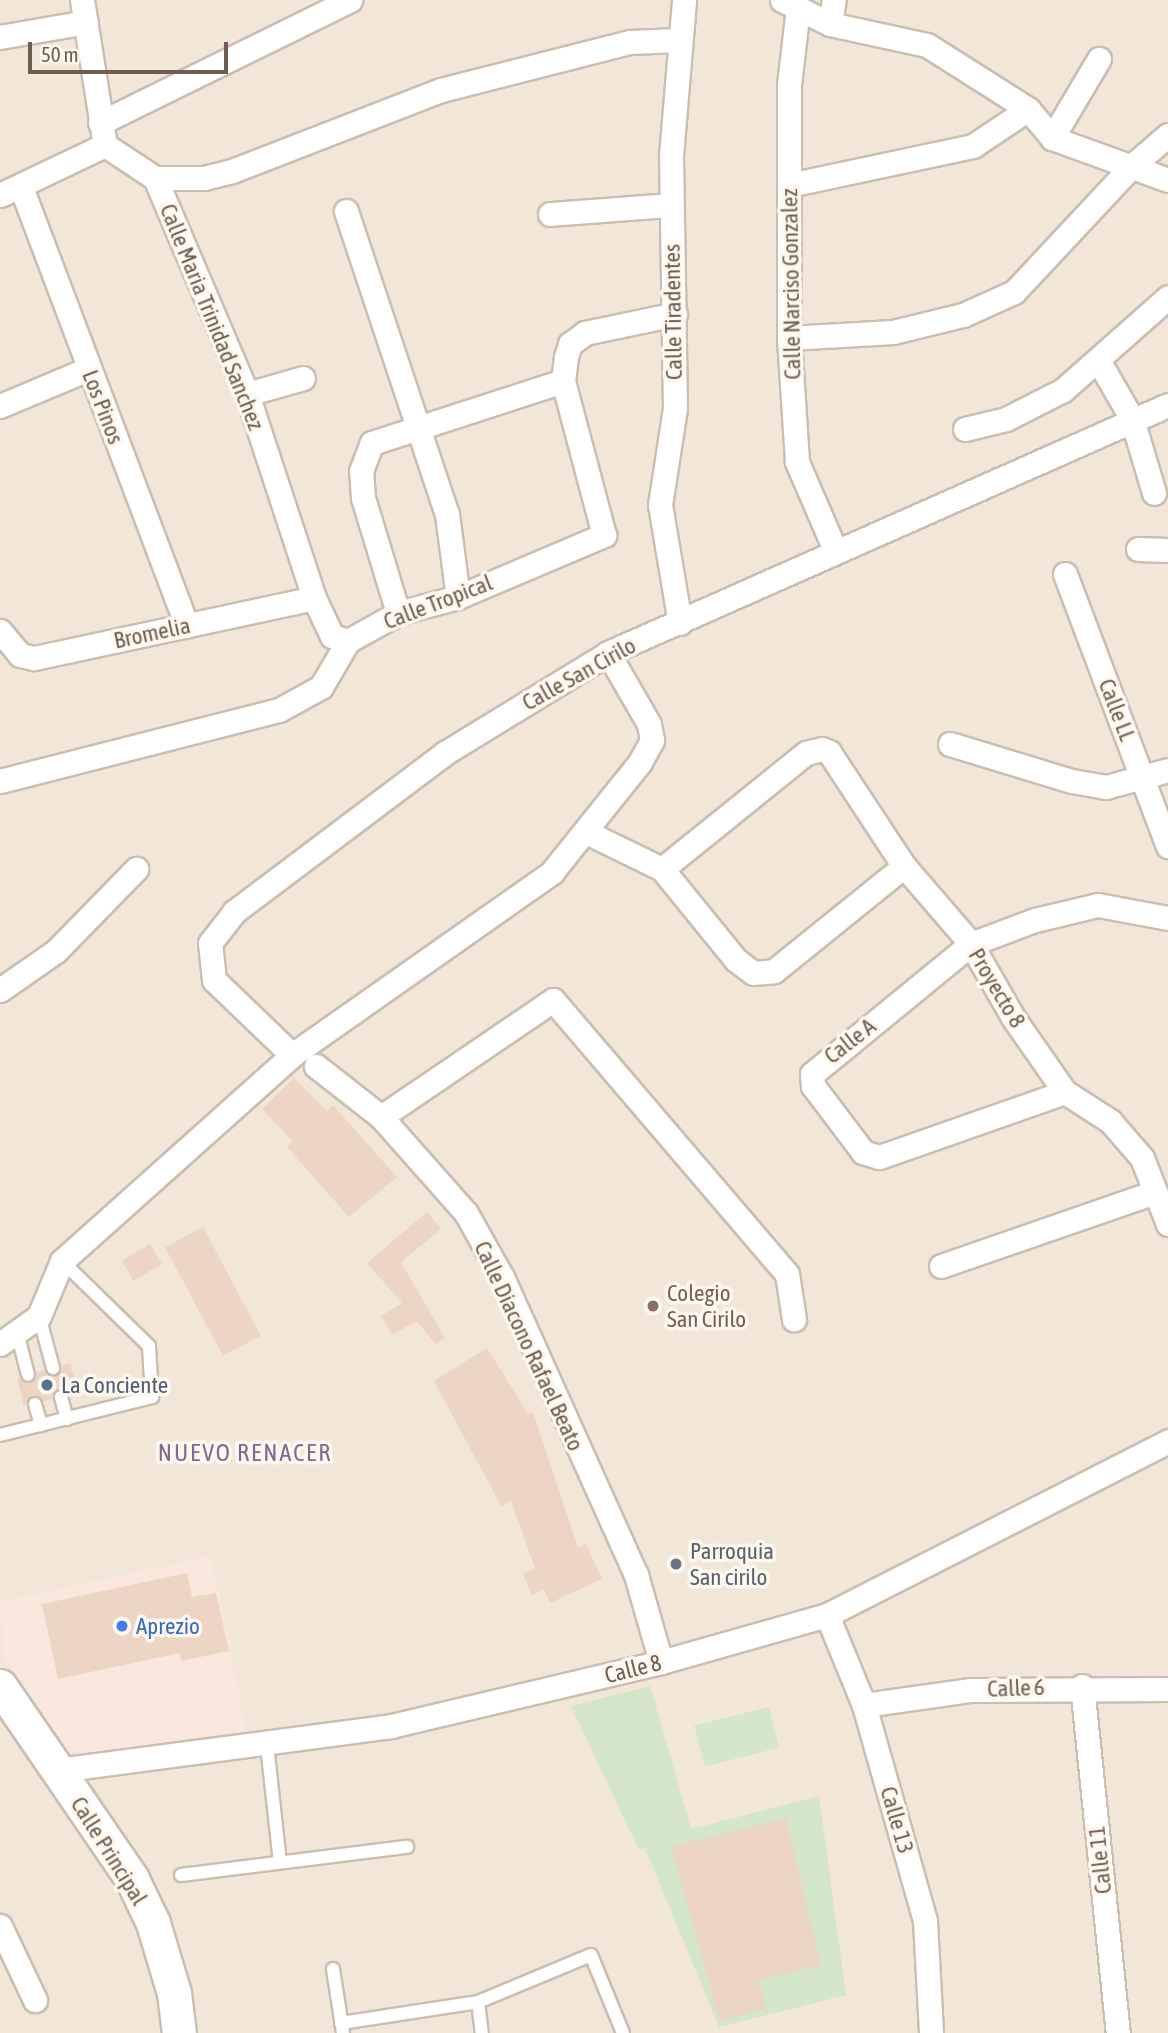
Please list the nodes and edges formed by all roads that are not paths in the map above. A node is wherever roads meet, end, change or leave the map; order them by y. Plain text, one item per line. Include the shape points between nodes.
1 (350, 0) edge
2 (684, 0) edge
3 (834, 0) edge
4 (790, 4) edge
5 (84, 11) edge
6 (830, 24) junction
7 (0, 37) edge
8 (679, 40) junction
9 (1099, 59) dead end
10 (1028, 109) junction
11 (102, 134) junction
12 (1168, 135) edge
13 (1052, 138) junction
14 (1133, 165) junction
15 (155, 178) junction
16 (1168, 180) edge
17 (789, 185) junction
18 (10, 191) edge
19 (670, 205) junction
20 (346, 211) dead end
21 (550, 214) dead end
22 (1168, 297) edge
23 (675, 314) junction
24 (789, 338) junction
25 (1098, 360) junction
26 (88, 369) junction
27 (303, 378) dead end
28 (564, 381) junction
29 (247, 394) junction
30 (0, 405) edge
31 (1168, 405) edge
32 (1132, 419) junction
33 (965, 429) dead end
34 (419, 430) junction
35 (1154, 493) dead end
36 (1138, 549) dead end
37 (1168, 550) edge
38 (836, 552) junction
39 (1065, 574) dead end
40 (458, 597) junction
41 (314, 598) junction
42 (398, 613) junction
43 (680, 622) junction
44 (187, 626) junction
45 (0, 631) edge
46 (348, 641) junction
47 (608, 653) junction
48 (950, 744) dead end
49 (1168, 770) edge
50 (1142, 777) junction
51 (0, 781) edge
52 (586, 832) junction
53 (1168, 846) edge
54 (904, 866) junction
55 (136, 869) dead end
56 (662, 869) junction
57 (1168, 918) edge
58 (971, 944) junction
59 (0, 990) edge
60 (292, 1055) junction
61 (316, 1066) dead end
62 (1065, 1092) junction
63 (381, 1117) junction
64 (1155, 1192) junction
65 (1168, 1224) edge
66 (62, 1261) junction
67 (941, 1266) dead end
68 (39, 1316) junction
69 (794, 1319) dead end
70 (8, 1338) edge
71 (53, 1368) dead end
72 (28, 1375) dead end
73 (61, 1397) dead end
74 (35, 1404) dead end
75 (67, 1419) junction
76 (40, 1425) junction
77 (0, 1436) edge
78 (1168, 1441) edge
79 (827, 1615) junction
80 (661, 1662) junction
81 (0, 1686) edge
82 (1082, 1686) junction
83 (1168, 1689) edge
84 (864, 1705) junction
85 (267, 1745) junction
86 (58, 1770) junction
87 (407, 1847) dead end
88 (280, 1862) junction
89 (181, 1875) dead end
90 (0, 1926) edge
91 (333, 1969) dead end
92 (35, 2000) dead end
93 (478, 2002) junction
94 (342, 2028) edge
95 (179, 2033) edge
96 (482, 2033) edge
97 (623, 2033) edge
98 (931, 2033) edge
99 (1118, 2033) edge

1 - 11 street
2 - 8 street, Calle Tiradentes
3 - 6 street
4 - 6 street
4 - 17 street, Calle Narciso Gonzalez
5 - 7 street
5 - 11 street
6 - 10 street via 927,44
8 - 15 street via 630,42 441,90 204,178
8 - 19 street, Calle Tiradentes
9 - 13 street
10 - 13 street
10 - 17 street via 973,146
11 - 15 street, Calle Maria Trinidad Sanchez
11 - 18 street
12 - 14 street
13 - 14 street
14 - 16 street
14 - 24 street via 1014,292 963,315 893,332
15 - 29 street, Calle Maria Trinidad Sanchez
17 - 24 street, Calle Narciso Gonzalez
18 - 26 street, Los Pinos
19 - 21 street
19 - 23 street, Calle Tiradentes
20 - 34 street
22 - 25 street
23 - 28 street, Calle Tropical via 585,333 570,344
23 - 43 street, Calle Tiradentes via 675,408 660,505
24 - 38 street, Calle Narciso Gonzalez via 797,462
25 - 32 street
25 - 33 street via 1063,390 1006,419
26 - 30 street
26 - 44 street, Los Pinos
27 - 29 street
28 - 34 street
28 - 40 street, Calle Tropical via 604,535
29 - 41 street, Calle Maria Trinidad Sanchez
31 - 32 street, Calle San Cirilo
32 - 35 street
32 - 38 street, Calle San Cirilo via 985,489
34 - 40 street via 447,514
34 - 42 street via 372,443 362,471 363,498
36 - 37 street
38 - 43 street, Calle San Cirilo
39 - 50 street, Calle LL
40 - 42 street, Calle Tropical
41 - 44 street, Bromelia
41 - 46 street, Calle Maria Trinidad Sanchez via 332,636
42 - 46 street, Calle Tropical
43 - 47 street, Calle San Cirilo
44 - 45 street, Bromelia via 34,658 20,655
46 - 51 street via 321,687 279,710
47 - 52 street via 649,723 652,740
47 - 60 street, Calle San Cirilo via 445,753 234,912 218,932 210,943 214,980
48 - 50 street via 1072,781 1106,786
49 - 50 street
50 - 53 street, Calle LL
52 - 56 street
52 - 60 street via 552,873
54 - 56 street via 774,971 764,973 753,973 736,960
54 - 56 street, Proyecto 8 via 835,757 822,749 806,753
54 - 58 street, Proyecto 8
55 - 59 street via 55,951
57 - 58 street, Calle A via 1098,905 1035,920
58 - 62 street, Proyecto 8 via 1014,1019
58 - 62 street, Calle A via 820,1064 812,1074 813,1086 863,1152 879,1157
60 - 66 street
61 - 63 street, Calle Diacono Rafael Beato
62 - 64 street, Proyecto 8 via 1110,1121 1142,1158
63 - 69 street via 553,1000 788,1274
63 - 80 street, Calle Diacono Rafael Beato via 466,1213 503,1279 636,1575
64 - 65 street, Proyecto 8
64 - 67 street
66 - 68 street
66 - 75 lane via 149,1346 152,1396
68 - 70 street
68 - 71 lane
70 - 72 lane
73 - 75 lane
74 - 76 lane
75 - 76 lane
76 - 77 lane
78 - 79 street, Calle 8
79 - 80 street, Calle 8
79 - 84 street, Calle 13
80 - 85 street, Calle 8 via 391,1726
81 - 86 street, Calle Principal
82 - 83 street, Calle 6
82 - 84 street, Calle 6 via 971,1690
82 - 99 street, Calle 11
84 - 98 street, Calle 13 via 925,1921
85 - 86 street, Calle 8
85 - 88 lane
86 - 95 street, Calle Principal via 132,1879 153,1923 174,1993
87 - 88 lane
88 - 89 lane
90 - 92 street
91 - 94 lane
93 - 94 lane
93 - 96 lane
93 - 97 lane via 591,1955

